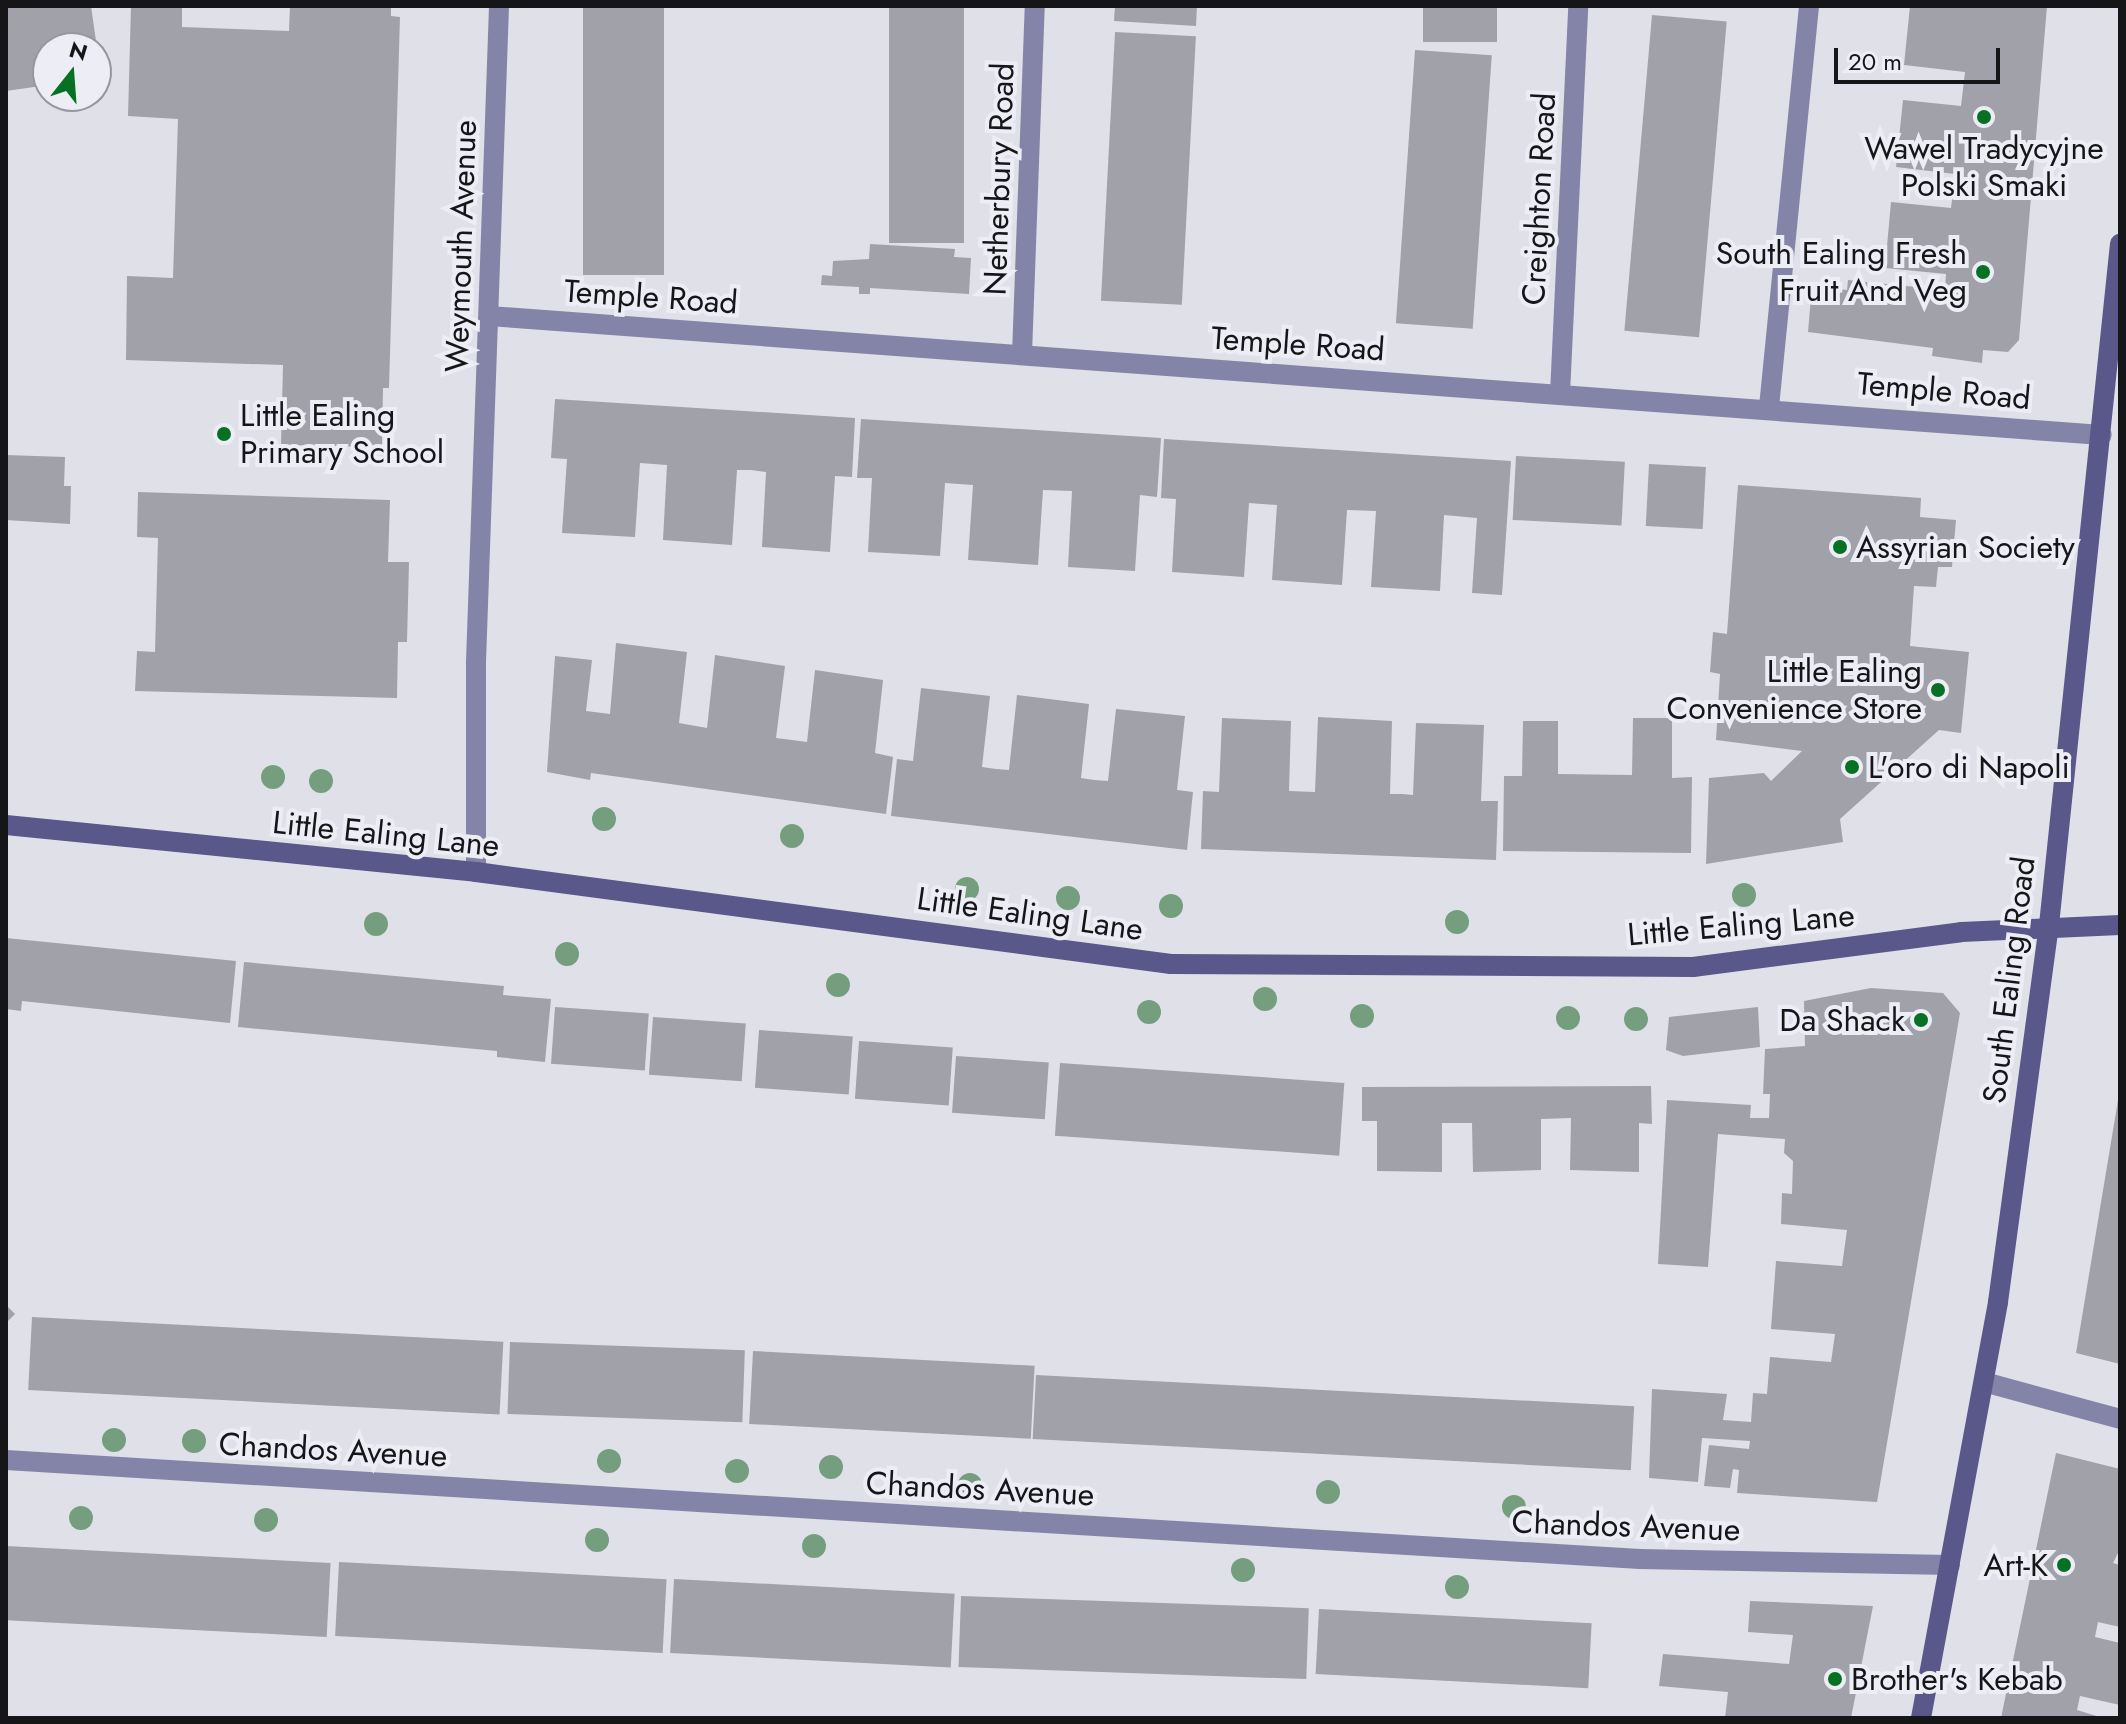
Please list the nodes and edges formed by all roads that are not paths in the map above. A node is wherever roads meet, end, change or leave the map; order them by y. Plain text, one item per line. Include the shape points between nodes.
1 (499, 6) edge
2 (1035, 6) edge
3 (1578, 6) edge
4 (1809, 6) edge
5 (2120, 244) edge
6 (489, 316) junction
7 (1022, 354) junction
8 (2114, 376) edge
9 (1560, 394) junction
10 (1769, 407) junction
11 (2102, 435) junction
12 (6, 825) edge
13 (476, 872) junction
14 (2049, 925) junction
15 (2120, 925) edge
16 (1984, 1382) junction
17 (2120, 1419) edge
18 (6, 1460) edge
19 (1950, 1565) junction
20 (1921, 1718) edge

1 - 6 street, Weymouth Avenue
2 - 7 street, Netherbury Road
3 - 9 street, Creighton Road
4 - 10 street
5 - 8 main road, South Ealing Road
6 - 7 street, Temple Road
6 - 13 street, Weymouth Avenue via 476,662
7 - 9 street, Temple Road
8 - 11 main road, South Ealing Road
9 - 10 street, Temple Road
10 - 11 street, Temple Road
11 - 14 main road, South Ealing Road
12 - 13 main road, Little Ealing Lane
13 - 14 main road, Little Ealing Lane via 1171,964 1693,967
14 - 15 main road, Little Ealing Lane
14 - 16 main road, South Ealing Road
16 - 17 street
16 - 19 main road, South Ealing Road
18 - 19 street, Chandos Avenue via 1640,1559
19 - 20 main road, South Ealing Road

